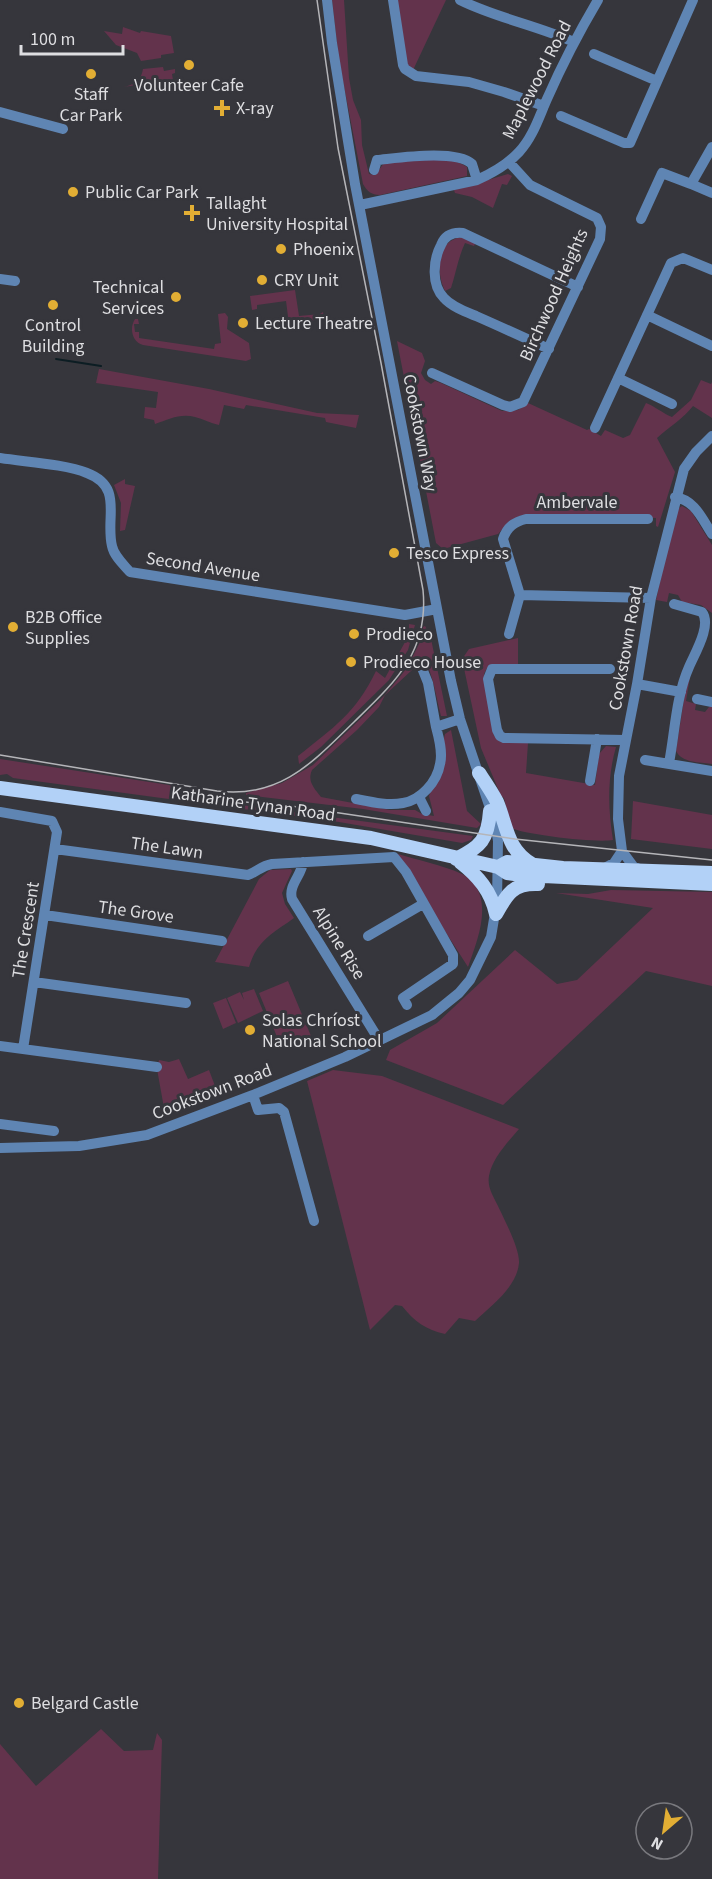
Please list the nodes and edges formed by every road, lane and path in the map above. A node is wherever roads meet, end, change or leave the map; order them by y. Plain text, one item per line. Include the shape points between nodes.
1 (327, 0) edge
2 (393, 0) edge
3 (460, 0) edge
4 (598, 0) edge
5 (693, 0) edge
6 (574, 42) junction
7 (594, 54) dead end
8 (657, 81) junction
9 (544, 106) junction
10 (0, 112) edge
11 (561, 116) dead end
12 (63, 129) dead end
13 (712, 147) edge
14 (373, 162) dead end
15 (509, 162) junction
16 (477, 180) junction
17 (691, 184) junction
18 (712, 193) edge
19 (360, 205) junction
20 (641, 219) dead end
21 (712, 270) edge
22 (0, 279) edge
23 (15, 281) dead end
24 (578, 286) junction
25 (647, 315) junction
26 (712, 346) edge
27 (549, 349) junction
28 (432, 373) dead end
29 (618, 378) junction
30 (672, 404) dead end
31 (595, 428) dead end
32 (712, 436) edge
33 (0, 458) edge
34 (675, 497) junction
35 (648, 519) dead end
36 (712, 534) edge
37 (520, 595) junction
38 (651, 598) junction
39 (674, 604) dead end
40 (437, 609) junction
41 (509, 634) dead end
42 (420, 663) dead end
43 (610, 669) dead end
44 (637, 684) junction
45 (681, 692) junction
46 (697, 699) dead end
47 (712, 702) edge
48 (460, 719) junction
49 (436, 727) junction
50 (597, 739) junction
51 (626, 740) junction
52 (645, 760) dead end
53 (669, 763) junction
54 (712, 771) edge
55 (479, 773) junction
56 (590, 781) dead end
57 (0, 788) edge
58 (419, 797) junction
59 (356, 799) dead end
60 (426, 811) dead end
61 (0, 812) edge
62 (490, 812) junction
63 (55, 849) junction
64 (622, 851) junction
65 (456, 859) junction
66 (303, 862) junction
67 (534, 865) junction
68 (498, 867) junction
69 (643, 871) junction
70 (712, 873) edge
71 (602, 875) junction
72 (712, 884) edge
73 (423, 904) junction
74 (496, 914) junction
75 (45, 915) junction
76 (368, 936) dead end
77 (222, 941) dead end
78 (34, 982) junction
79 (186, 1004) dead end
80 (407, 1005) dead end
81 (379, 1040) junction
82 (0, 1046) edge
83 (23, 1049) junction
84 (157, 1067) dead end
85 (253, 1095) junction
86 (0, 1124) edge
87 (54, 1131) dead end
88 (0, 1148) edge
89 (314, 1221) dead end

1 - 19 street, Cookstown Way
2 - 9 street via 403,65 410,73 469,82
3 - 6 street
4 - 6 street, Maplewood Road
5 - 8 street
6 - 9 street, Maplewood Road
7 - 8 street
8 - 11 street via 630,143
9 - 15 street, Maplewood Road via 527,142
10 - 12 street
13 - 17 street
14 - 16 street via 429,155 463,158 472,164
15 - 16 street, Maplewood Road
15 - 24 street, Birchwood Heights via 530,186 597,219 600,239
16 - 19 street, Maplewood Road
17 - 18 street
17 - 20 street via 662,173
19 - 40 street, Cookstown Way
21 - 25 street via 683,258 673,261
22 - 23 street
24 - 27 street, Birchwood Heights
24 - 27 street via 463,232 449,235 438,252 435,270 442,297
25 - 26 street
25 - 29 street
27 - 28 street, Birchwood Heights via 523,402 510,407
29 - 30 street
29 - 31 street
32 - 34 street, Cookstown Road via 684,469
33 - 40 street, Second Avenue via 75,469 97,478 111,497 112,547 130,572 405,615
34 - 36 street via 692,504
34 - 38 street, Cookstown Road
35 - 37 street, Ambervale via 518,521 508,528 503,539
37 - 38 street
37 - 41 street
38 - 44 street, Cookstown Road
39 - 45 street via 702,612 707,623
40 - 48 street, Cookstown Way
42 - 49 street
43 - 50 street via 492,669 488,679 500,736
44 - 45 street
44 - 51 street, Cookstown Road
45 - 53 street
46 - 47 street
48 - 49 street
48 - 55 street, Cookstown Way
49 - 58 street via 441,763
50 - 51 street
50 - 56 street
51 - 64 street, Cookstown Road via 619,776
52 - 53 street
53 - 54 street
55 - 62 street, Cookstown Way
55 - 67 main road via 495,798 510,842
57 - 65 main road, Katharine Tynan Road via 371,838
58 - 59 street via 396,804
58 - 60 street
61 - 63 street, The Crescent via 52,821
62 - 65 main road via 481,842
62 - 68 street, Cookstown Way via 498,833
63 - 66 street, The Lawn via 248,875 263,865
63 - 75 street, The Crescent
64 - 69 street via 633,866
64 - 71 street
65 - 68 main road, Katharine Tynan Road
65 - 74 main road via 482,882
66 - 73 street via 393,858 406,872
66 - 81 street, Alpine Rise via 291,889 292,898
67 - 68 main road, Katharine Tynan Road via 507,862
67 - 71 main road, Katharine Tynan Road
68 - 71 main road, Katharine Tynan Road via 522,875
68 - 74 street, Cookstown Road
69 - 70 main road, Katharine Tynan Road
69 - 71 main road, Katharine Tynan Road
71 - 72 main road, Katharine Tynan Road
71 - 74 main road via 581,886 523,884 512,890
73 - 76 street, Alpine Rise
73 - 80 street via 453,955 453,964 403,998
74 - 81 street, Cookstown Road via 482,959 459,993 432,1015
75 - 77 street, The Grove
75 - 78 street, The Crescent
78 - 79 street
78 - 83 street, The Crescent
81 - 85 street, Cookstown Road
82 - 83 street
83 - 84 street
85 - 88 street, Cookstown Road via 147,1135 79,1146
85 - 89 street via 258,1110 279,1108 284,1112
86 - 87 street

